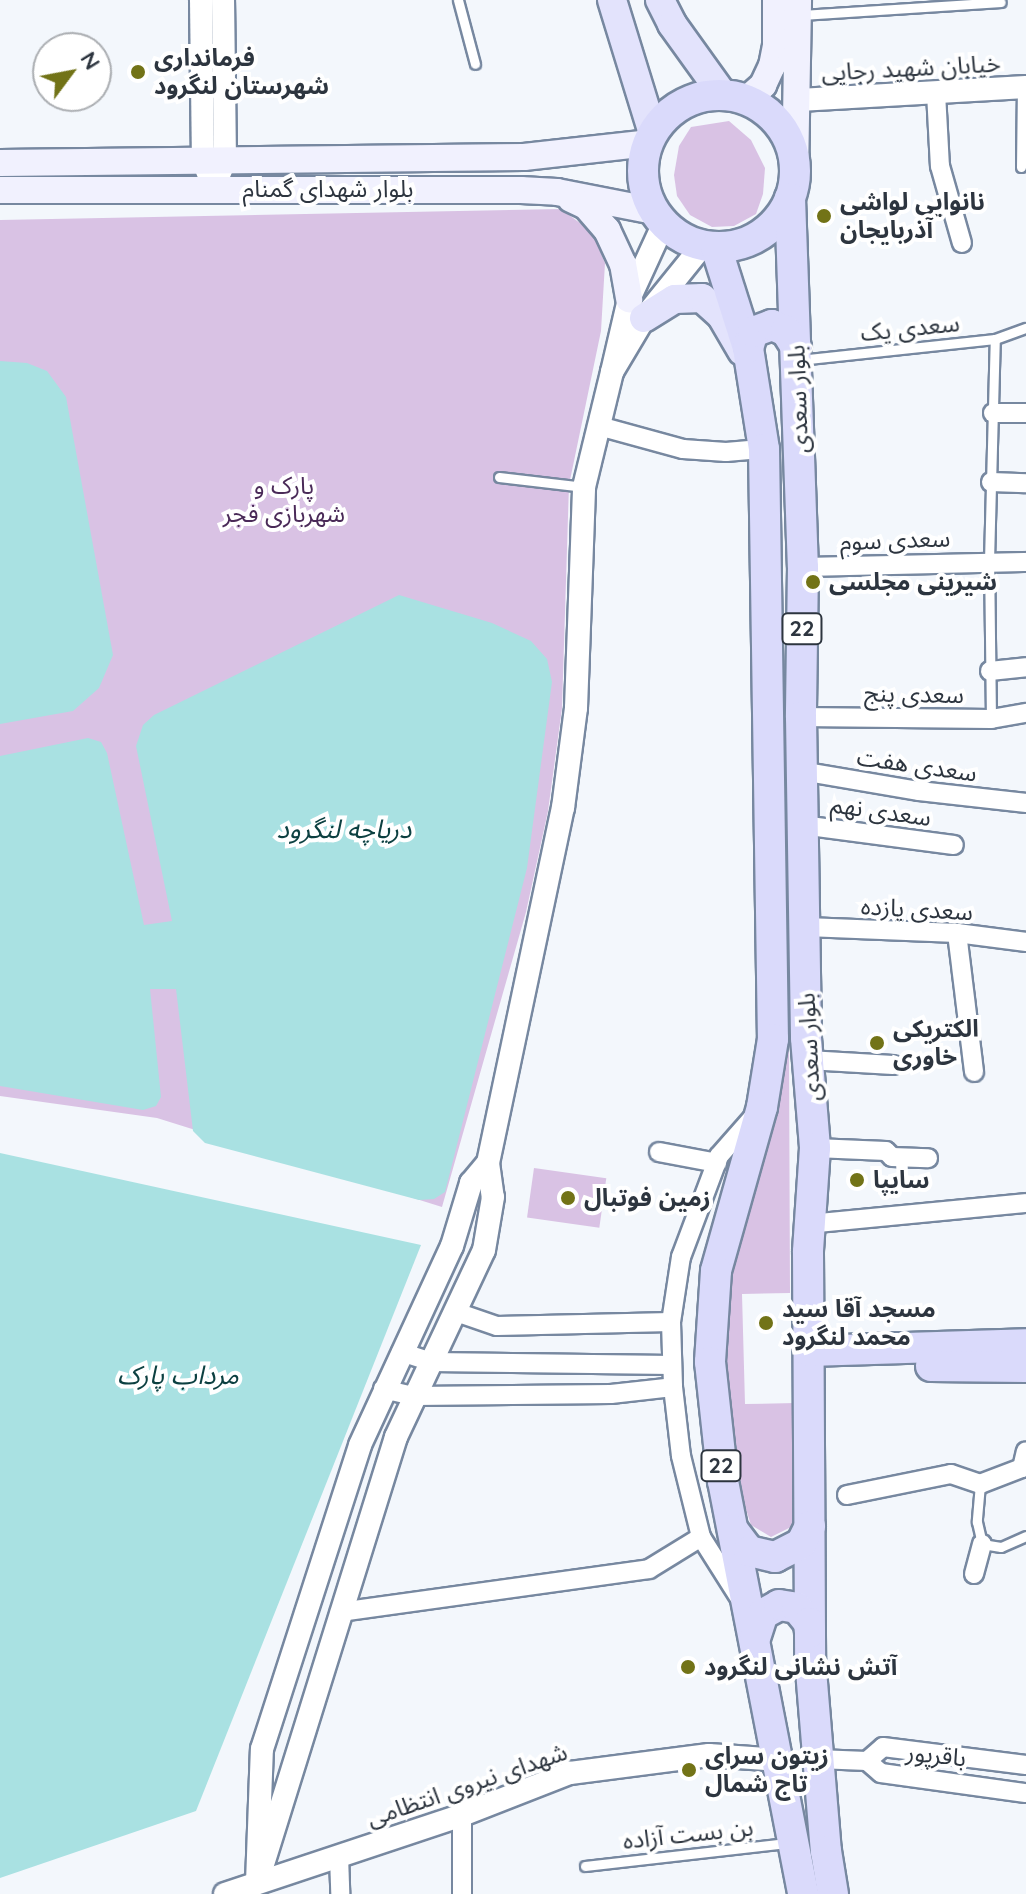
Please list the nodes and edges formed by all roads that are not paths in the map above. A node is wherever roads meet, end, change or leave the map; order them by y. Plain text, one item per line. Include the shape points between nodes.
1 (201, 0) edge
2 (223, 0) edge
3 (458, 0) edge
4 (612, 0) edge
5 (660, 0) edge
6 (776, 0) edge
7 (1001, 2) dead end
8 (798, 8) edge
9 (475, 64) dead end
10 (1024, 88) edge
11 (936, 93) junction
12 (735, 97) junction
13 (799, 100) junction
14 (650, 138) junction
15 (214, 161) junction
16 (0, 163) edge
17 (1021, 167) dead end
18 (793, 187) junction
19 (214, 188) junction
20 (0, 190) edge
21 (557, 192) junction
22 (659, 217) junction
23 (962, 243) dead end
24 (709, 246) junction
25 (636, 308) junction
26 (1026, 328) edge
27 (995, 339) junction
28 (796, 354) junction
29 (750, 358) junction
30 (993, 413) junction
31 (1026, 413) edge
32 (599, 426) junction
33 (764, 449) junction
34 (499, 477) dead end
35 (991, 482) junction
36 (1026, 483) edge
37 (584, 487) junction
38 (989, 561) junction
39 (1026, 562) edge
40 (803, 567) junction
41 (1026, 667) edge
42 (990, 671) junction
43 (1026, 713) edge
44 (801, 717) junction
45 (991, 719) junction
46 (801, 771) junction
47 (1026, 803) edge
48 (802, 825) junction
49 (954, 845) dead end
50 (806, 927) junction
51 (957, 933) junction
52 (1026, 942) edge
53 (808, 1060) junction
54 (893, 1065) dead end
55 (974, 1072) dead end
56 (762, 1107) junction
57 (815, 1148) junction
58 (659, 1152) dead end
59 (928, 1158) dead end
60 (488, 1163) junction
61 (717, 1163) junction
62 (1026, 1203) edge
63 (808, 1224) junction
64 (456, 1312) junction
65 (671, 1322) junction
66 (1026, 1344) edge
67 (401, 1352) junction
68 (809, 1358) junction
69 (432, 1362) junction
70 (672, 1365) junction
71 (1026, 1367) edge
72 (673, 1387) junction
73 (383, 1389) junction
74 (414, 1396) junction
75 (1026, 1451) edge
76 (980, 1484) junction
77 (847, 1495) dead end
78 (810, 1526) junction
79 (733, 1530) junction
80 (1026, 1536) edge
81 (701, 1537) junction
82 (982, 1544) junction
83 (974, 1574) dead end
84 (340, 1612) junction
85 (752, 1626) junction
86 (810, 1632) junction
87 (817, 1759) junction
88 (780, 1760) junction
89 (867, 1761) junction
90 (1026, 1765) edge
91 (1026, 1793) edge
92 (462, 1815) junction
93 (795, 1842) junction
94 (339, 1856) junction
95 (585, 1866) dead end
96 (257, 1888) edge
97 (225, 1894) edge
98 (340, 1894) edge
99 (462, 1894) edge
100 (803, 1894) edge
101 (833, 1894) edge

1 - 15 street
2 - 15 street
3 - 9 lane
4 - 14 main road
5 - 12 main road, 22 via 672,24
6 - 12 main road via 772,66 763,85
7 - 8 lane
8 - 13 main road
10 - 11 street, خیابان شهید رجایی
10 - 17 lane
11 - 13 street, خیابان شهید رجایی
11 - 23 street via 940,166
12 - 14 highway via 702,96 683,104
12 - 18 highway, 22 via 767,112 783,129 793,151
13 - 18 main road
14 - 15 main road, بلوار شهدای گمنام via 524,157
14 - 22 highway via 643,166 645,190
15 - 16 main road, بلوار شهدای گمنام
15 - 19 street
18 - 24 highway via 779,219 761,235 739,245
18 - 28 highway, بلوار سعدی / 22
19 - 20 main road, بلوار شهدای گمنام
19 - 21 main road, بلوار شهدای گمنام
21 - 22 main road, بلوار شهدای گمنام
21 - 25 main road via 586,206 607,230
22 - 24 highway via 689,241
22 - 25 street
24 - 25 street
24 - 29 highway, بلوار سعدی / 22
25 - 29 main road via 702,298 721,315
25 - 32 street
26 - 27 lane, سعدی یک
27 - 28 lane, سعدی یک
27 - 30 lane
28 - 29 highway via 786,331 772,325 753,332
28 - 40 highway, بلوار سعدی / 22
29 - 33 highway, بلوار سعدی / 22
30 - 31 street
30 - 35 lane
32 - 33 street via 683,449
32 - 37 street
33 - 56 highway, بلوار سعدی / 22 via 773,1039
34 - 37 lane
35 - 36 street
35 - 38 lane
37 - 60 street via 576,708 563,808
38 - 39 street, سعدی سوم
38 - 40 street, سعدی سوم
38 - 42 lane
40 - 44 highway, بلوار سعدی / 22
41 - 42 street
42 - 45 lane
43 - 45 street, سعدی پنج
44 - 45 street, سعدی پنج
44 - 46 highway, بلوار سعدی / 22
46 - 47 street, سعدی هفت
46 - 48 highway, بلوار سعدی / 22
48 - 49 street, سعدی نهم
48 - 50 highway, بلوار سعدی / 22
50 - 51 street, سعدی یازده
50 - 53 highway, بلوار سعدی / 22
51 - 52 street, سعدی یازده
51 - 55 street
53 - 54 street
53 - 57 highway, بلوار سعدی / 22
56 - 61 street
56 - 79 highway, بلوار سعدی / 22 via 720,1250 711,1308 714,1412
57 - 59 street
57 - 63 highway, بلوار سعدی / 22
58 - 61 street
60 - 64 street via 493,1197 484,1250
60 - 67 street via 471,1183 452,1246
61 - 65 street via 681,1257
62 - 63 street
63 - 68 highway, بلوار سعدی / 22
64 - 65 street via 497,1326
64 - 69 street
65 - 70 street
66 - 68 highway
67 - 69 street
67 - 73 street
68 - 71 highway
68 - 78 highway, بلوار سعدی / 22
69 - 70 street
69 - 74 street
70 - 72 street
72 - 74 street via 611,1394
72 - 81 street via 681,1456
73 - 74 street
73 - 96 street via 262,1749
74 - 84 street
75 - 76 street via 1022,1468
76 - 77 street via 951,1474
76 - 82 lane via 977,1522
78 - 79 highway via 794,1550 775,1557 749,1551
78 - 86 highway, بلوار سعدی / 22
79 - 85 highway, بلوار سعدی / 22
80 - 82 lane via 1001,1547
81 - 84 street via 649,1569
81 - 85 street
82 - 83 street
84 - 96 street
85 - 86 highway via 779,1605 797,1608
85 - 88 highway, بلوار سعدی / 22
86 - 87 highway, بلوار سعدی / 22
87 - 89 street
87 - 101 highway, بلوار سعدی / 22
88 - 92 street, شهدای نیروی انتظامی via 709,1755 570,1773
88 - 93 highway, بلوار سعدی / 22
89 - 90 street, باقرپور via 883,1747
89 - 91 street, باقرپور via 881,1773
92 - 94 street, شهدای نیروی انتظامی
92 - 99 street
93 - 95 lane, بن بست آزاده
93 - 100 highway, بلوار سعدی / 22
94 - 96 street, شهدای نیروی انتظامی
94 - 98 street
96 - 97 street, شهدای نیروی انتظامی

